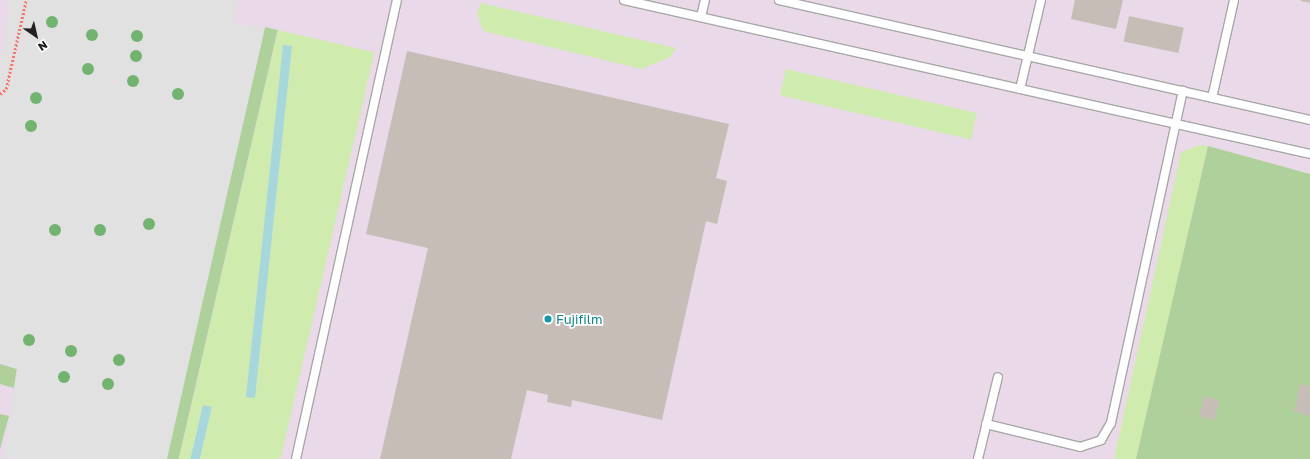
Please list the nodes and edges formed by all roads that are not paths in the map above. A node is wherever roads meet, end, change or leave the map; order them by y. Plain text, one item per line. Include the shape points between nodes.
1 (398, 0) edge
2 (624, 0) edge
3 (704, 0) edge
4 (780, 0) edge
5 (1041, 0) edge
6 (1234, 0) edge
7 (701, 17) junction
8 (1028, 56) junction
9 (1020, 89) junction
10 (1183, 91) junction
11 (1212, 98) junction
12 (1310, 120) edge
13 (1176, 124) junction
14 (1310, 154) edge
15 (998, 377) dead end
16 (986, 424) junction
17 (296, 459) edge
18 (978, 459) edge

1 - 17 lane
2 - 7 lane
3 - 7 lane
4 - 8 lane
5 - 8 lane
6 - 11 lane
7 - 9 lane
8 - 9 lane
8 - 10 lane
9 - 13 lane
10 - 11 lane
10 - 13 lane
11 - 12 lane
13 - 14 lane
13 - 16 lane via 1111,423 1101,440 1080,447
15 - 16 lane
16 - 18 lane

